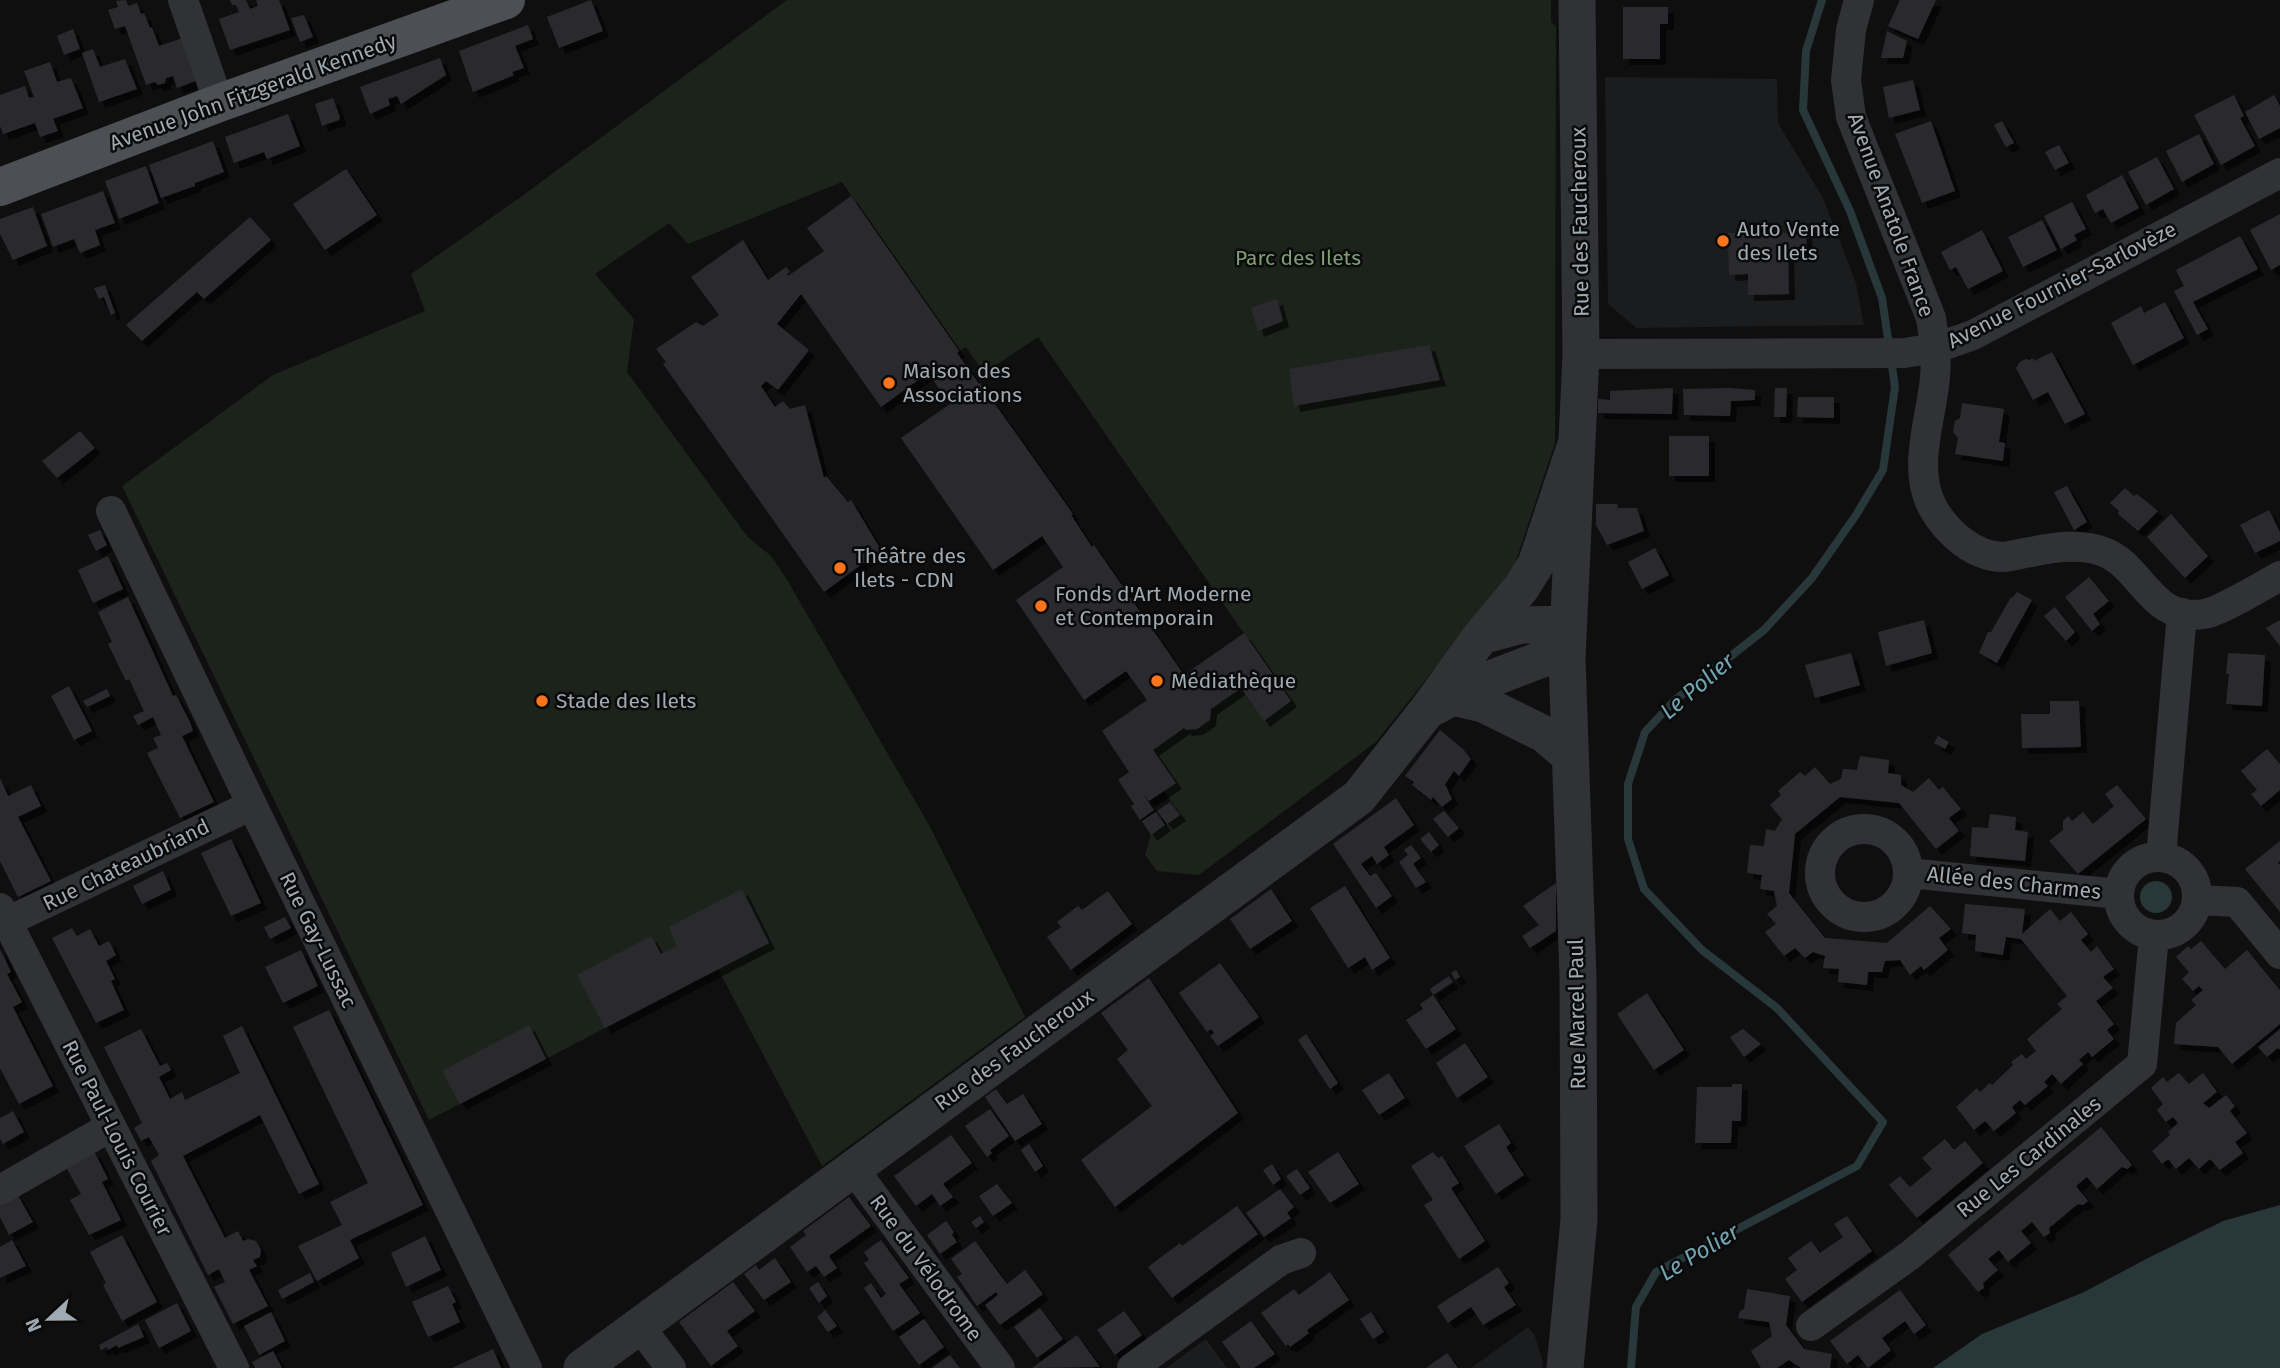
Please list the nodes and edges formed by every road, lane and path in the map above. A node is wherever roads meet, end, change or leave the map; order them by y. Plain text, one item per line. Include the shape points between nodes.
1 (183, 0) edge
2 (506, 0) edge
3 (1577, 0) edge
4 (1859, 0) edge
5 (219, 103) junction
6 (2280, 173) edge
7 (0, 187) edge
8 (1936, 348) junction
9 (1581, 354) junction
10 (1576, 444) junction
11 (111, 511) dead end
12 (2280, 576) edge
13 (2182, 613) junction
14 (1482, 636) junction
15 (1567, 641) junction
16 (1439, 704) junction
17 (1570, 757) junction
18 (252, 804) junction
19 (2161, 857) junction
20 (1908, 873) dead end
21 (2119, 894) junction
22 (2197, 900) junction
23 (2, 918) edge
24 (2154, 936) junction
25 (2280, 954) edge
26 (110, 1127) junction
27 (853, 1168) junction
28 (0, 1190) edge
29 (1301, 1253) dead end
30 (1811, 1326) dead end
31 (640, 1327) junction
32 (234, 1368) edge
33 (527, 1368) edge
34 (582, 1368) edge
35 (671, 1368) edge
36 (1000, 1368) edge
37 (1132, 1368) edge
38 (1565, 1368) edge

1 - 5 street
2 - 5 main road, Avenue John Fitzgerald Kennedy
3 - 9 street, Rue des Faucheroux
4 - 8 street, Avenue Anatole France via 1846,79 1851,117 1931,318
5 - 7 main road, Avenue John Fitzgerald Kennedy
6 - 8 street, Avenue Fournier-Sarlovèze via 1973,335
8 - 9 street, Avenue Fournier-Sarlovèze via 1904,353
8 - 13 street, Avenue Anatole France via 1924,460 1926,489 1942,522 1966,545 2004,557 2050,548 2106,552 2159,604
9 - 10 street, Rue des Faucheroux
10 - 14 street, Rue des Faucheroux via 1536,564
10 - 15 street, Rue des Faucheroux
11 - 18 street, Rue Gay-Lussac
12 - 13 street via 2205,615
13 - 19 street
14 - 15 street via 1522,625
14 - 16 street, Rue des Faucheroux
15 - 16 street, Rue des Faucheroux via 1545,658
15 - 17 street, Rue Marcel Paul
16 - 17 street via 1483,704 1544,734
16 - 27 street, Rue des Faucheroux via 1359,797
17 - 38 street, Rue Marcel Paul via 1580,1220
18 - 23 street, Rue Chateaubriand
18 - 33 street, Rue Gay-Lussac
19 - 21 street via 2149,858 2128,871
19 - 22 street via 2184,867
20 - 21 street, Allée des Charmes
21 - 24 street via 2124,917
22 - 24 street via 2188,922 2166,935
22 - 25 street via 2237,902
23 - 26 street, Rue Paul-Louis Courier
24 - 30 street, Rue Les Cardinales via 2142,1064 1909,1255
26 - 28 street
26 - 32 street, Rue Paul-Louis Courier
27 - 31 street, Rue des Faucheroux
27 - 36 street, Rue du Vélodrome
29 - 37 street via 1281,1260
31 - 34 street, Rue des Faucheroux
31 - 35 street

